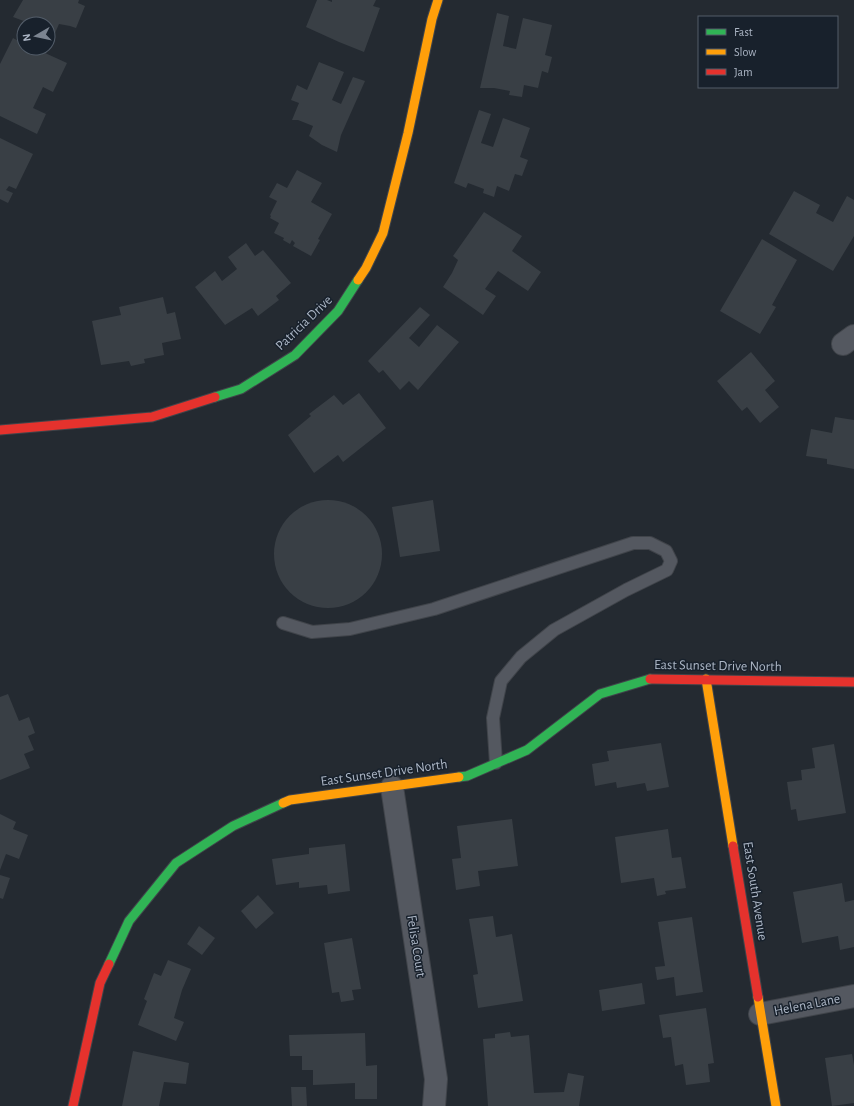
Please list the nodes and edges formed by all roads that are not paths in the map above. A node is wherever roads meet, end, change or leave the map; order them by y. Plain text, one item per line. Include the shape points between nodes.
1 (438, 0) edge
2 (0, 430) edge
3 (283, 623) dead end
4 (706, 679) junction
5 (854, 682) edge
6 (496, 763) junction
7 (392, 787) junction
8 (854, 996) edge
9 (760, 1014) junction
10 (73, 1106) edge
11 (434, 1106) edge
12 (776, 1106) edge

1 - 2 street, Patricia Drive via 383,234 366,268 338,312 295,355 241,389 152,417
3 - 6 lane via 312,632 350,629 434,609 633,543 650,543 666,551 671,561 666,570 554,630 521,657 501,681 493,718
4 - 5 street, East Sunset Drive North
4 - 6 street, East Sunset Drive North via 653,678 600,694 527,750
4 - 9 street, East South Avenue
6 - 7 street, East Sunset Drive North via 467,776
7 - 10 street, East Sunset Drive North via 290,800 233,826 176,863 129,920 100,983
7 - 11 street, Felisa Court via 436,1079
8 - 9 street, Helena Lane
9 - 12 street, East South Avenue

